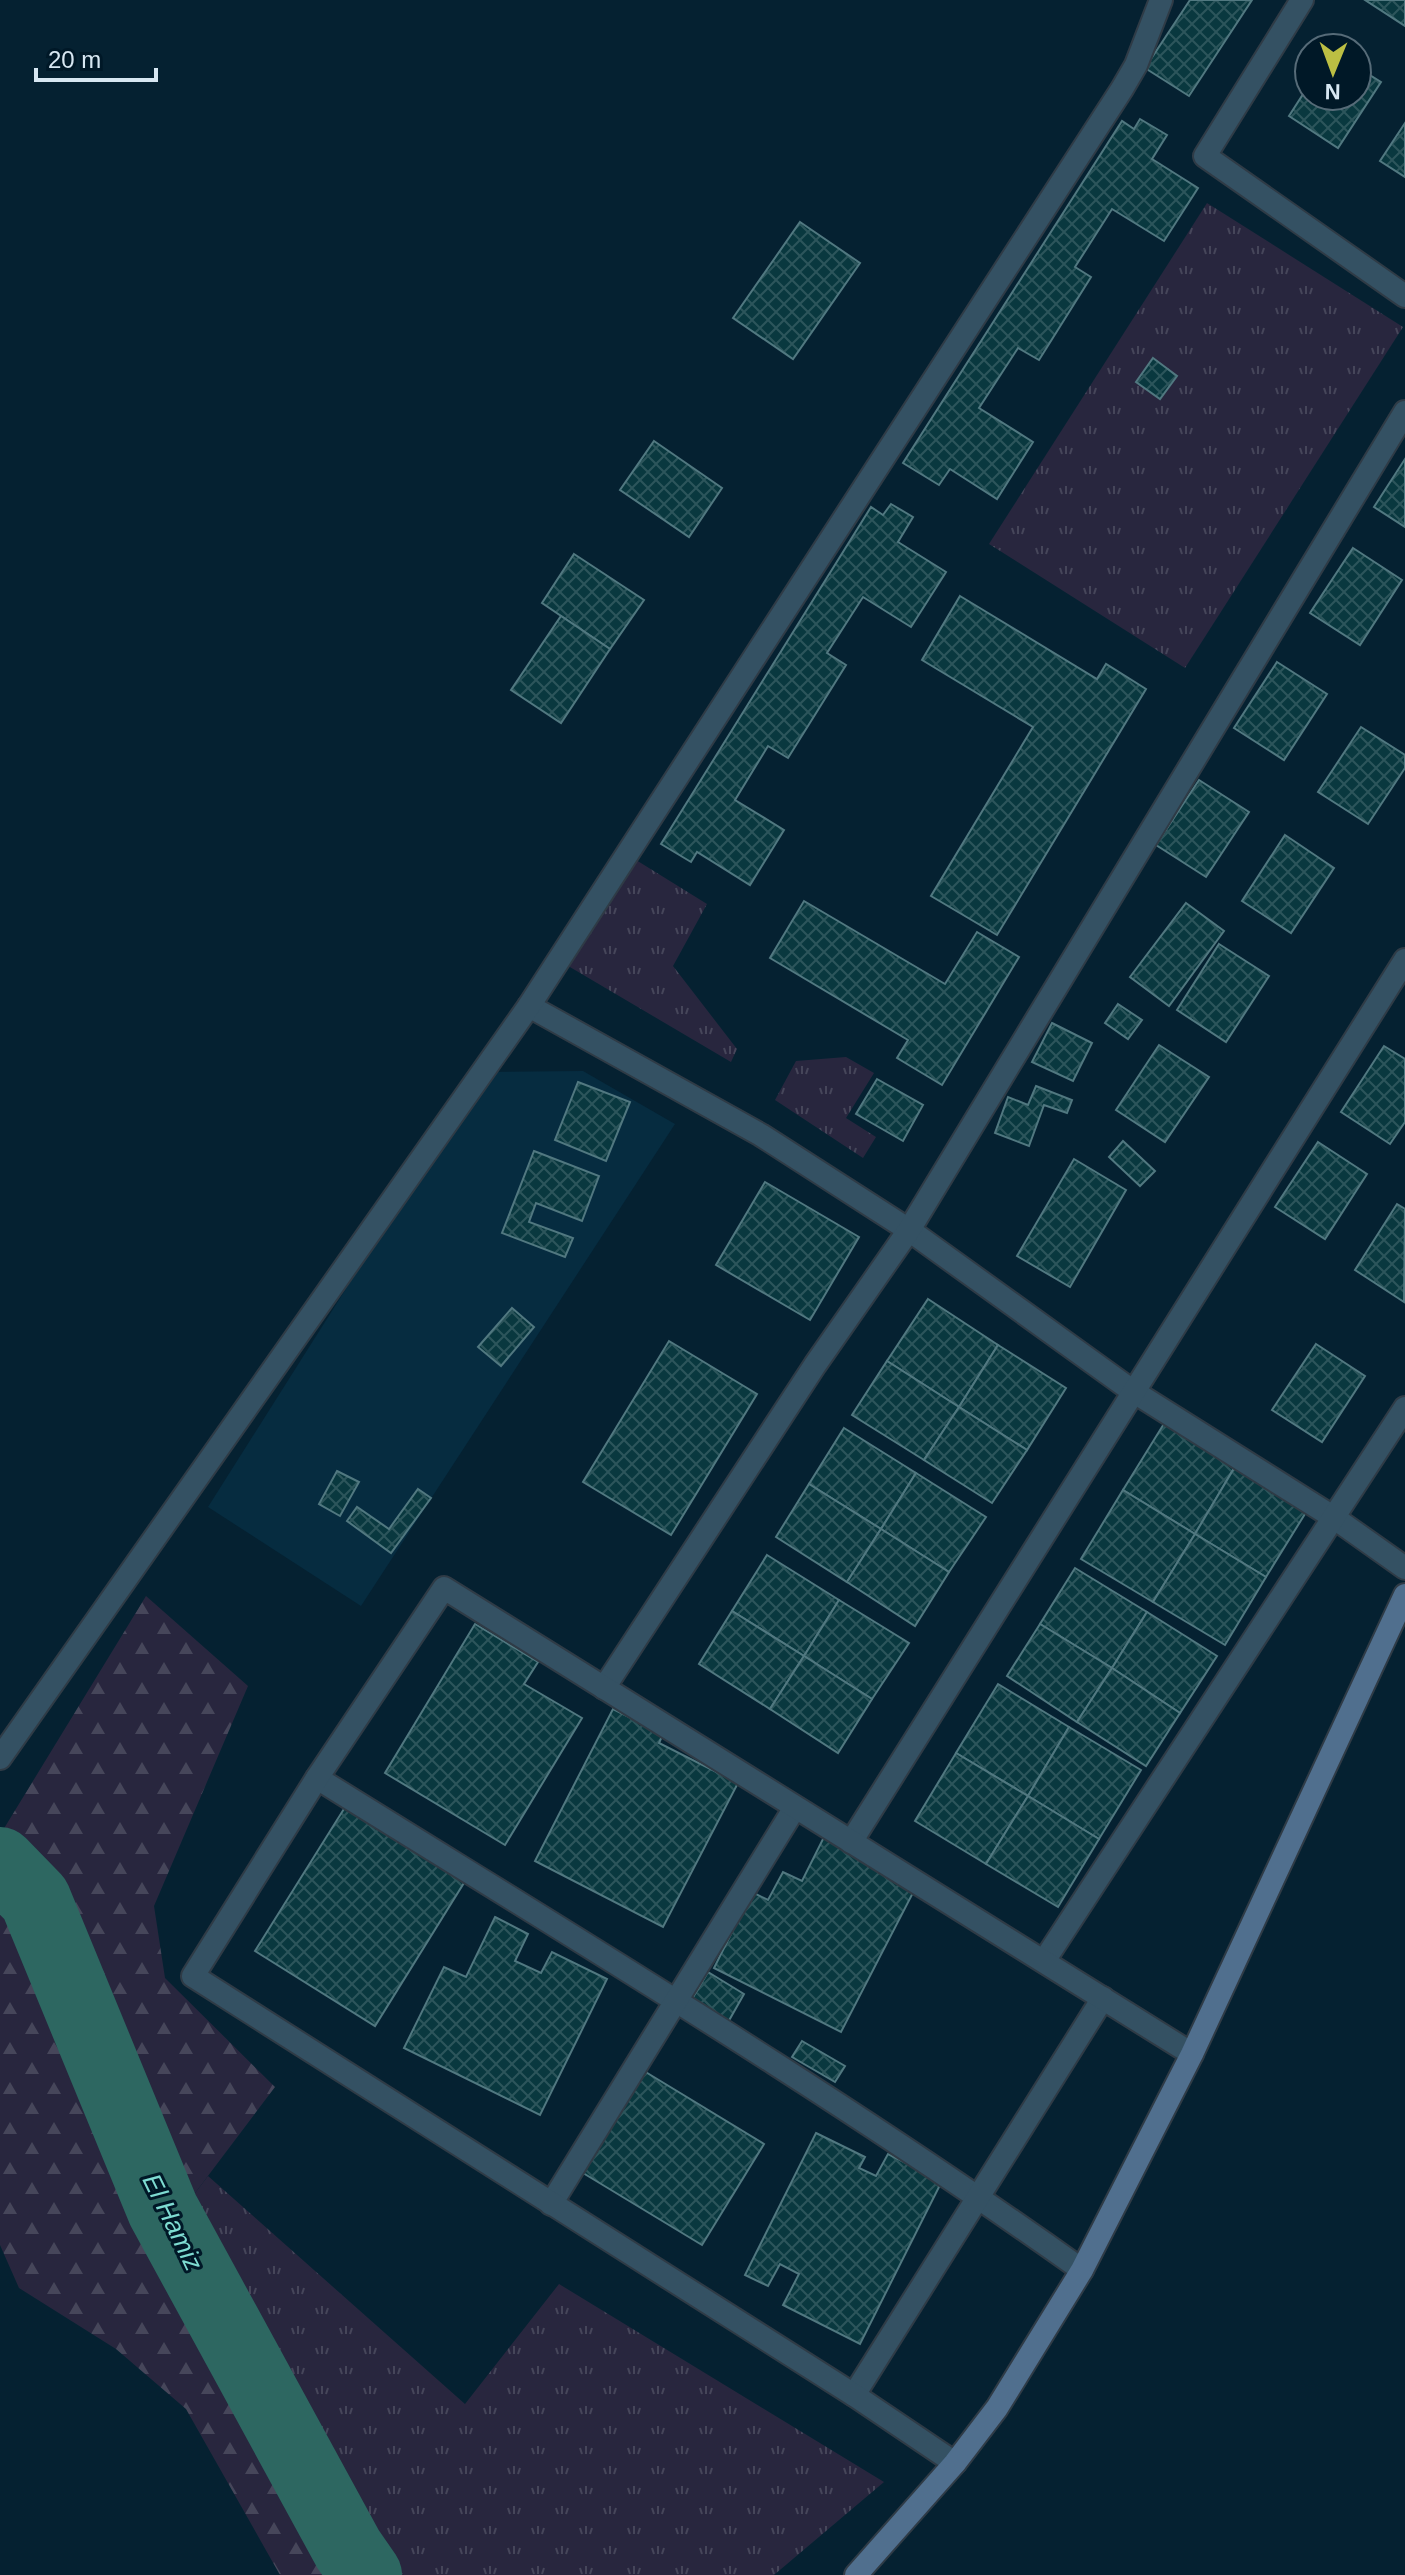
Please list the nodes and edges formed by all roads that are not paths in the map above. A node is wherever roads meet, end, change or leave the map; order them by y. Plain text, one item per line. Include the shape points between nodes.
1 (1161, 0) edge
2 (1302, 0) edge
3 (1405, 296) edge
4 (1405, 412) edge
5 (1405, 960) edge
6 (529, 1006) junction
7 (909, 1230) junction
8 (1131, 1390) junction
9 (1405, 1408) edge
10 (1333, 1517) junction
11 (1405, 1568) edge
12 (1405, 1595) edge
13 (604, 1688) junction
14 (0, 1758) edge
15 (317, 1778) junction
16 (794, 1809) junction
17 (851, 1842) junction
18 (1044, 1961) junction
19 (1103, 1998) junction
20 (676, 2002) junction
21 (1192, 2054) junction
22 (979, 2196) junction
23 (551, 2204) junction
24 (1082, 2270) junction
25 (854, 2395) junction
26 (955, 2463) junction
27 (856, 2575) edge

1 - 6 street via 1122,89
2 - 3 street via 1205,156
4 - 7 street
5 - 8 street
6 - 7 street via 761,1135
6 - 14 street
7 - 8 street
7 - 13 street
8 - 10 street
8 - 17 street
9 - 10 street
10 - 11 street
10 - 18 street
12 - 21 main road
13 - 15 street via 444,1588
13 - 16 street
15 - 20 street
15 - 23 street via 193,1976
16 - 17 street
16 - 20 street
17 - 18 street
18 - 19 street
19 - 21 street
19 - 22 street
20 - 22 street
20 - 23 street
21 - 24 main road
22 - 24 street
22 - 25 street
23 - 25 street
24 - 26 main road via 997,2408
25 - 26 street
26 - 27 main road

